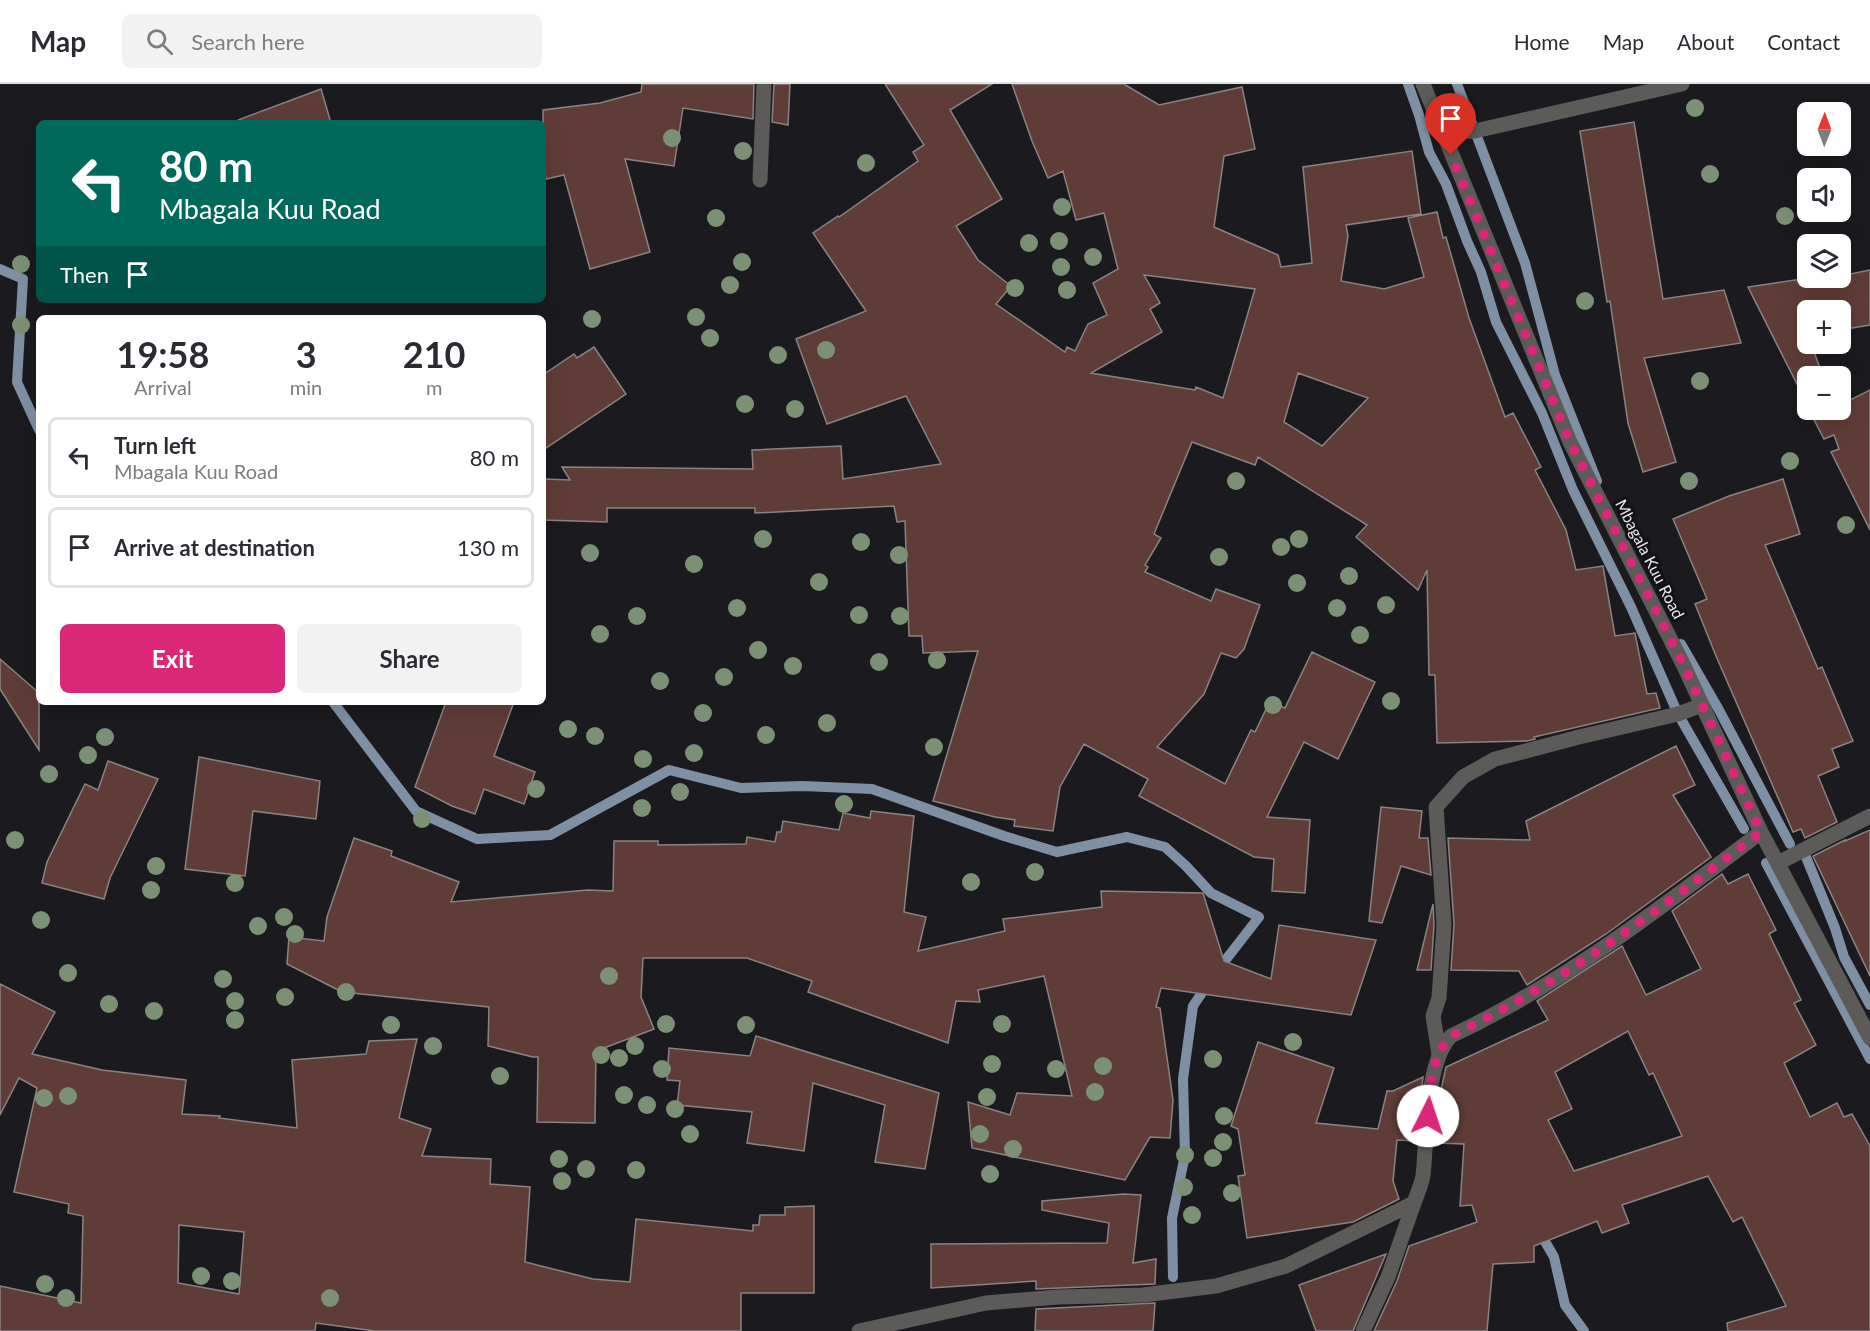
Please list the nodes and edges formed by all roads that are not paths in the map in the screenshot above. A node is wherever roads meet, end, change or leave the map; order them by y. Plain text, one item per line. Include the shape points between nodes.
1 (764, 84) edge
2 (1423, 84) edge
3 (1682, 84) edge
4 (1442, 132) junction
5 (760, 180) dead end
6 (1702, 705) junction
7 (1870, 816) edge
8 (1761, 832) junction
9 (1778, 864) junction
10 (1870, 1038) edge
11 (1439, 1054) junction
12 (1414, 1203) junction
13 (859, 1331) edge
14 (1363, 1331) edge

1 - 5 street
2 - 4 street, Mbagala Kuu Road
3 - 4 street via 1475,130
4 - 6 street, Mbagala Kuu Road via 1570,442
6 - 8 street, Mbagala Kuu Road
6 - 11 street via 1495,759 1463,777 1440,801 1436,807 1444,925 1439,998 1433,1016
7 - 9 street
8 - 9 street, Mbagala Kuu Road
8 - 11 street via 1562,976 1451,1036
9 - 10 street, Mbagala Kuu Road
11 - 12 street via 1430,1088 1422,1179
12 - 13 street via 1286,1266 1216,1286 1143,1295 986,1303
12 - 14 street via 1388,1277

